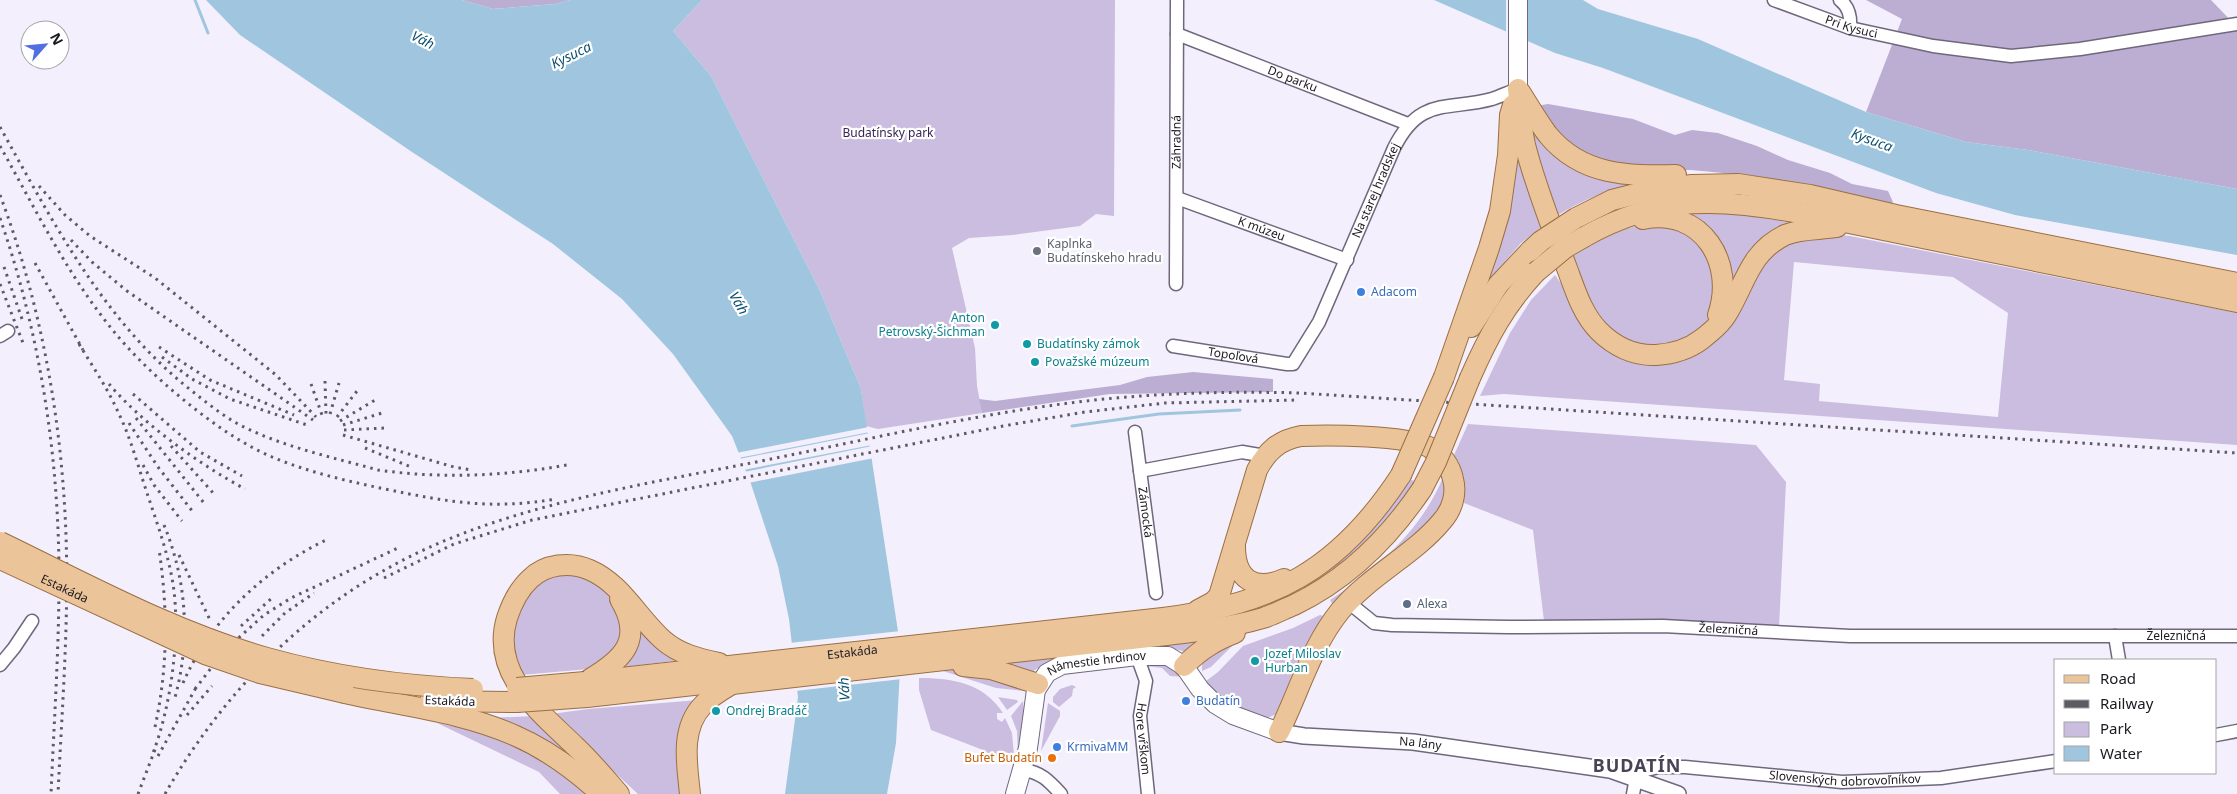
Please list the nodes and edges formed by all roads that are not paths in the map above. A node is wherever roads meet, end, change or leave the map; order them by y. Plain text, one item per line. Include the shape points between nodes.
1 (1177, 0) edge
2 (1518, 0) edge
3 (1774, 0) edge
4 (1840, 0) edge
5 (2237, 24) edge
6 (1850, 28) junction
7 (1177, 34) junction
8 (1518, 89) junction
9 (1408, 124) junction
10 (1738, 184) junction
11 (1177, 198) junction
12 (1851, 224) junction
13 (1590, 233) junction
14 (1347, 260) junction
15 (2237, 283) edge
16 (1176, 284) dead end
17 (2237, 302) edge
18 (1708, 334) junction
19 (1173, 346) dead end
20 (1293, 364) joint
21 (1444, 377) junction
22 (1135, 432) dead end
23 (1264, 456) junction
24 (1140, 471) junction
25 (0, 542) edge
26 (1235, 546) junction
27 (0, 559) edge
28 (1318, 565) junction
29 (613, 586) junction
30 (1156, 593) dead end
31 (1348, 602) junction
32 (1274, 614) junction
33 (1188, 615) junction
34 (32, 621) dead end
35 (2115, 636) junction
36 (2237, 636) edge
37 (923, 653) junction
38 (1137, 656) junction
39 (2119, 659) edge
40 (0, 665) edge
41 (1184, 666) junction
42 (731, 675) junction
43 (1038, 684) junction
44 (586, 689) junction
45 (345, 692) junction
46 (2237, 731) edge
47 (1280, 732) junction
48 (2217, 735) edge
49 (577, 748) junction
50 (2054, 760) edge
51 (1023, 770) junction
52 (1636, 778) junction
53 (601, 794) edge
54 (620, 794) edge
55 (630, 794) edge
56 (690, 794) edge
57 (1015, 794) edge
58 (1061, 794) edge
59 (1148, 794) edge
60 (1633, 794) edge
61 (1678, 794) edge

1 - 7 street, Záhradná
2 - 8 main road
3 - 6 street, Pri Kysuci
4 - 6 street via 1850,13
5 - 6 street, Pri Kysuci via 2090,48 2020,55 1933,46
7 - 9 street, Do parku
7 - 11 street, Záhradná
8 - 9 street, Na starej hradskej via 1492,98 1433,109
8 - 10 main road via 1548,135 1574,157 1595,168 1626,175 1718,175
8 - 18 main road via 1525,143 1533,173 1576,293 1597,330 1632,352 1651,355 1680,351
8 - 21 main road via 1510,115 1500,211
9 - 14 street, Na starej hradskej via 1394,148
10 - 15 main road via 1810,195
10 - 21 main road, bridge via 1692,184 1651,190 1612,200 1576,218 1541,241 1511,269 1486,302
11 - 14 street, K múzeu
11 - 16 street, Záhradná
12 - 13 main road via 1760,206 1695,202 1638,212
12 - 17 main road
12 - 18 main road via 1798,231 1771,245 1748,269 1728,313
13 - 18 main road via 1659,218 1683,223 1703,236 1717,256 1724,279 1722,303
13 - 32 main road, bridge via 1536,272 1510,301 1483,347 1422,489 1389,533 1354,566 1313,596
14 - 20 street, Na starej hradskej via 1319,322
19 - 20 street, Topoľová
21 - 28 main road, bridge via 1401,475 1382,504 1359,531
22 - 24 street, Zámocká
23 - 24 street via 1242,452
23 - 26 main road
23 - 31 main road via 1290,438 1338,436 1413,442 1438,453 1448,464 1454,482 1453,502 1442,521
24 - 30 street, Zámocká
25 - 44 main road, Estakáda, bridge via 181,627 267,658 306,668 366,680 443,688
26 - 28 main road via 1238,568 1255,583 1270,584
26 - 33 main road via 1216,600
27 - 45 main road, Estakáda, bridge via 204,654 260,673
28 - 33 main road via 1258,599
29 - 42 main road via 673,648
29 - 44 main road via 629,617 628,645 612,666
29 - 49 main road via 580,566 549,568 531,578 519,592 506,623 503,648 513,678 543,716
31 - 35 street, Železničná via 1374,622 1392,625 1663,626 1850,636
31 - 47 main road via 1319,643
32 - 37 main road via 1218,628
32 - 41 main road via 1265,623 1214,640
33 - 37 main road
34 - 40 street
35 - 36 street, Železničná
35 - 39 street
37 - 42 main road, Estakáda
37 - 43 main road
38 - 41 main road, Námestie hrdinov via 1168,656
38 - 43 main road, Námestie hrdinov via 1058,666
38 - 59 street, Hore vŕškom via 1146,681 1140,716
41 - 47 main road, Na lány via 1215,704 1233,715
42 - 44 main road, Estakáda via 711,684
42 - 56 main road via 703,705 686,742
43 - 51 main road, Námestie hrdinov
44 - 45 main road, Estakáda, bridge via 517,702 451,702
45 - 53 main road via 494,727 532,744 571,769
46 - 48 street
47 - 52 street, Na lány via 1413,742 1610,770
49 - 54 main road
49 - 55 main road via 619,781
50 - 52 street, Slovenských dobrovoľníkov via 1941,778 1842,782 1658,767 1646,770
51 - 57 main road, Námestie hrdinov
51 - 58 street via 1045,776
52 - 60 street
52 - 61 street, Na lány

